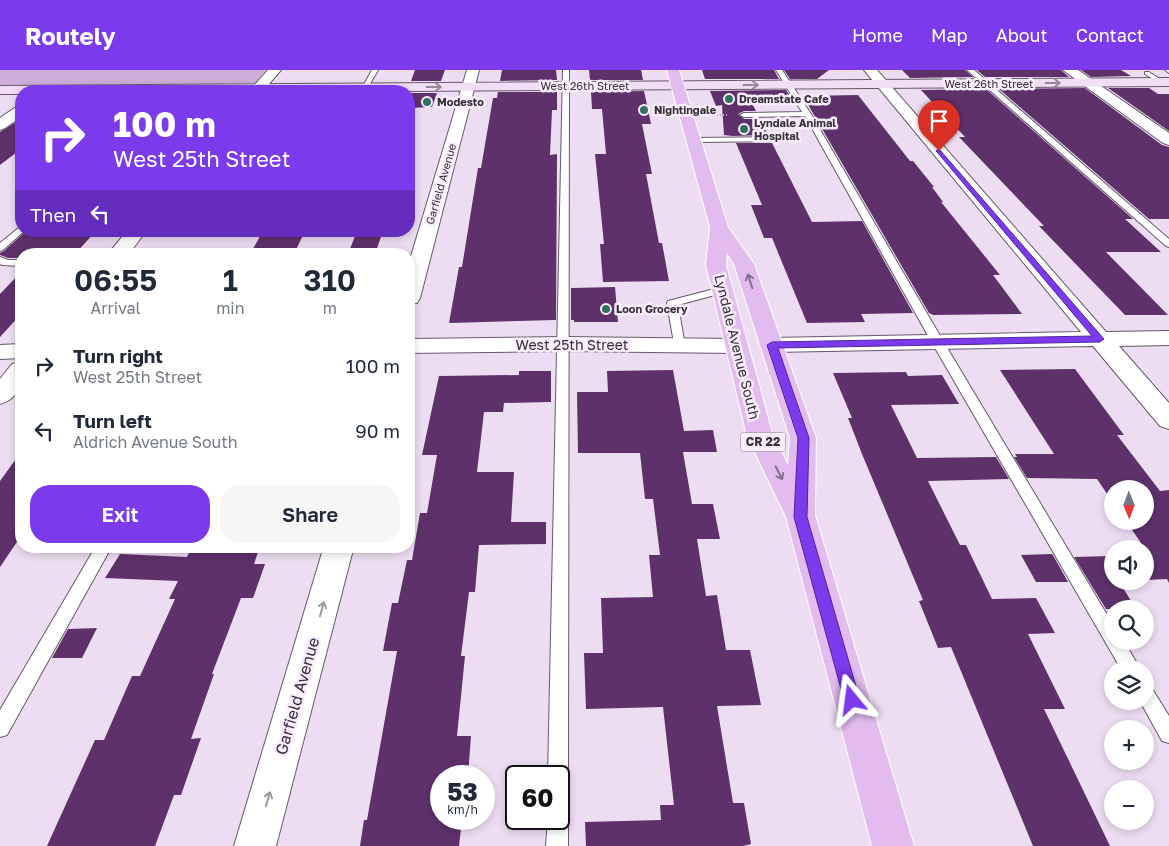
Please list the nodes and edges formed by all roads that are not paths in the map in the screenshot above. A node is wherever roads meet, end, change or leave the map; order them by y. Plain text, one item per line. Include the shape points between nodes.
1 (274, 70) edge
2 (375, 70) edge
3 (473, 70) edge
4 (566, 70) edge
5 (779, 70) edge
6 (870, 70) edge
7 (970, 70) edge
8 (1069, 70) edge
9 (1147, 73) dead end
10 (1167, 76) edge
11 (675, 78) edge
12 (1088, 83) junction
13 (882, 84) junction
14 (986, 84) junction
15 (261, 85) edge
16 (367, 85) edge
17 (788, 85) junction
18 (565, 86) junction
19 (468, 87) junction
20 (415, 88) edge
21 (0, 90) edge
22 (15, 90) edge
23 (15, 114) edge
24 (808, 114) junction
25 (744, 115) dead end
26 (0, 124) edge
27 (781, 139) dead end
28 (694, 140) junction
29 (1169, 140) edge
30 (719, 227) junction
31 (15, 234) edge
32 (132, 237) edge
33 (1169, 244) edge
34 (0, 248) edge
35 (123, 248) edge
36 (0, 260) edge
37 (15, 263) edge
38 (415, 277) edge
39 (722, 290) junction
40 (1169, 338) edge
41 (1100, 339) junction
42 (937, 341) junction
43 (564, 344) junction
44 (772, 345) junction
45 (415, 346) edge
46 (679, 346) junction
47 (736, 346) junction
48 (15, 351) edge
49 (0, 352) edge
50 (15, 377) edge
51 (0, 395) edge
52 (1169, 420) edge
53 (801, 517) junction
54 (100, 553) edge
55 (337, 553) edge
56 (1104, 624) edge
57 (1154, 708) edge
58 (0, 728) edge
59 (1169, 734) edge
60 (558, 765) edge
61 (558, 830) edge
62 (255, 846) edge
63 (557, 846) edge
64 (893, 846) edge

1 - 15 street
2 - 16 lane
3 - 19 street, Garfield Avenue
4 - 18 lane
5 - 17 lane
6 - 13 street
7 - 14 lane
8 - 12 street
9 - 10 lane
10 - 12 street, West 26th Street
11 -> 17 street, West 26th Street
11 - 18 street, West 26th Street
11 - 28 main road, Lyndale Avenue South / CR 22
14 -> 12 street, West 26th Street
12 - 29 street
13 - 14 street, West 26th Street
13 - 17 street, West 26th Street
13 - 41 street
14 - 33 lane
17 - 24 lane
18 - 19 street, West 26th Street
18 - 43 lane
20 -> 19 street, West 26th Street
19 - 38 street, Garfield Avenue
21 - 22 street, West 26th Street
23 - 26 street
24 - 25 lane
24 - 42 lane
27 - 28 lane
28 - 30 main road, Lyndale Avenue South / CR 22
30 - 39 main road, Lyndale Avenue South / CR 22 via 716,265
44 -> 30 main road, Lyndale Avenue South / CR 22 via 744,264
31 - 34 lane
32 - 35 street
36 - 37 lane
39 - 46 lane via 672,303
39 - 47 main road, Lyndale Avenue South / CR 22
40 - 41 street
41 - 42 street
41 - 52 street
42 - 44 street
42 - 56 lane
43 - 45 street, West 25th Street
43 - 46 street, West 25th Street
43 - 60 lane
44 - 53 main road, Lyndale Avenue South / CR 22 via 803,438
46 - 47 street, West 25th Street
47 -> 53 main road, Lyndale Avenue South / CR 22 via 760,436
48 - 49 street
50 - 51 street
53 - 64 main road, Lyndale Avenue South / CR 22
54 - 58 lane
62 -> 55 street, Garfield Avenue
57 - 59 lane
61 - 63 lane

